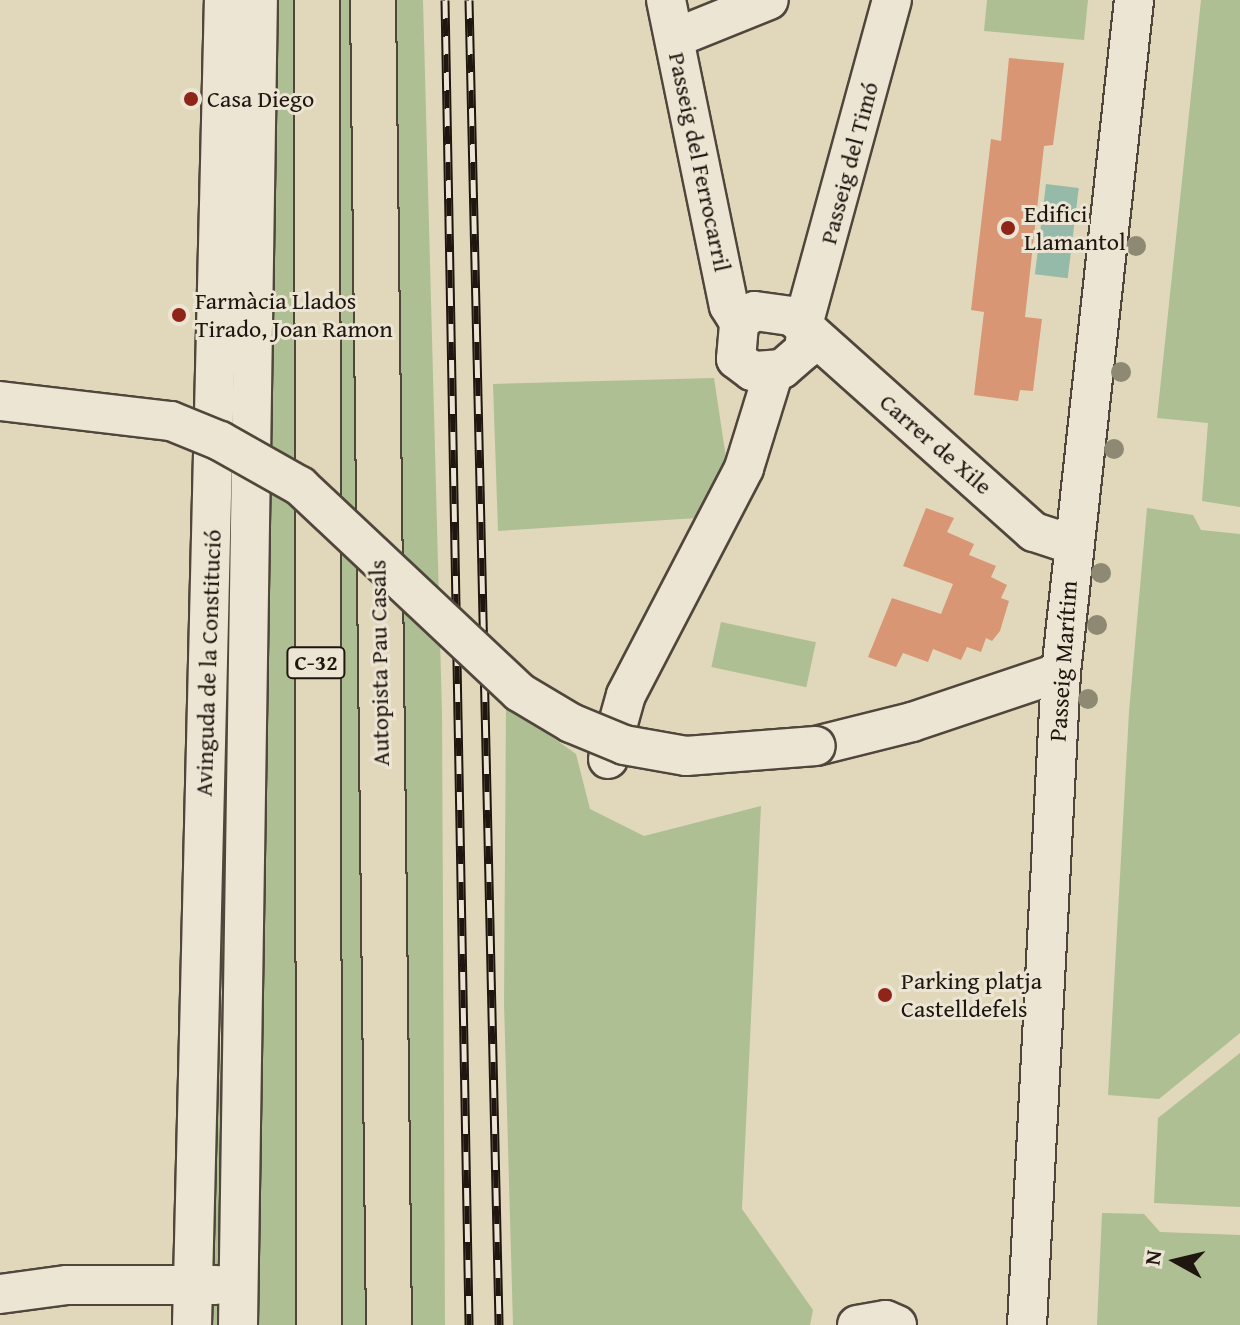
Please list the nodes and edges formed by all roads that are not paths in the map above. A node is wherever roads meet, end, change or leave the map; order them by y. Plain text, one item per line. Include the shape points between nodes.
1 (224, 0) edge
2 (258, 0) edge
3 (317, 0) edge
4 (373, 0) edge
5 (666, 0) edge
6 (769, 0) edge
7 (892, 0) edge
8 (1134, 0) edge
9 (675, 38) junction
10 (804, 329) junction
11 (738, 340) junction
12 (774, 371) junction
13 (0, 401) edge
14 (729, 491) junction
15 (1072, 544) junction
16 (1061, 672) junction
17 (608, 759) dead end
18 (239, 1285) junction
19 (189, 1286) junction
20 (0, 1294) edge
21 (192, 1325) edge
22 (238, 1325) edge
23 (319, 1325) edge
24 (389, 1325) edge
25 (857, 1325) edge
26 (897, 1325) edge
27 (1027, 1325) edge

1 - 19 street, Avinguda de la Constitució
2 - 18 street, Avinguda de la Constitució
3 - 23 highway, C-32
4 - 24 highway, Autopista Pau Casals / C-32
5 - 9 street, Passeig del Ferrocarril
6 - 9 street
7 - 10 street, Passeig del Timó
8 - 15 street, Passeig Marítim
9 - 11 street, Passeig del Ferrocarril
10 - 11 street via 778,312 755,311
10 - 12 street via 804,350
10 - 15 street, Carrer de Xile via 1034,532
11 - 12 street via 752,371
11 - 14 street via 741,406
12 - 14 street via 744,468
13 - 16 street, bridge via 171,421 220,441 287,479 519,692 571,723 624,745 686,756 816,746 912,722
14 - 17 street via 626,695
15 - 16 street, Passeig Marítim
16 - 27 street, Passeig Marítim
18 - 19 street
18 - 22 street, Avinguda de la Constitució
19 - 20 street via 67,1285
19 - 21 street, Avinguda de la Constitució
25 - 26 street via 886,1320

